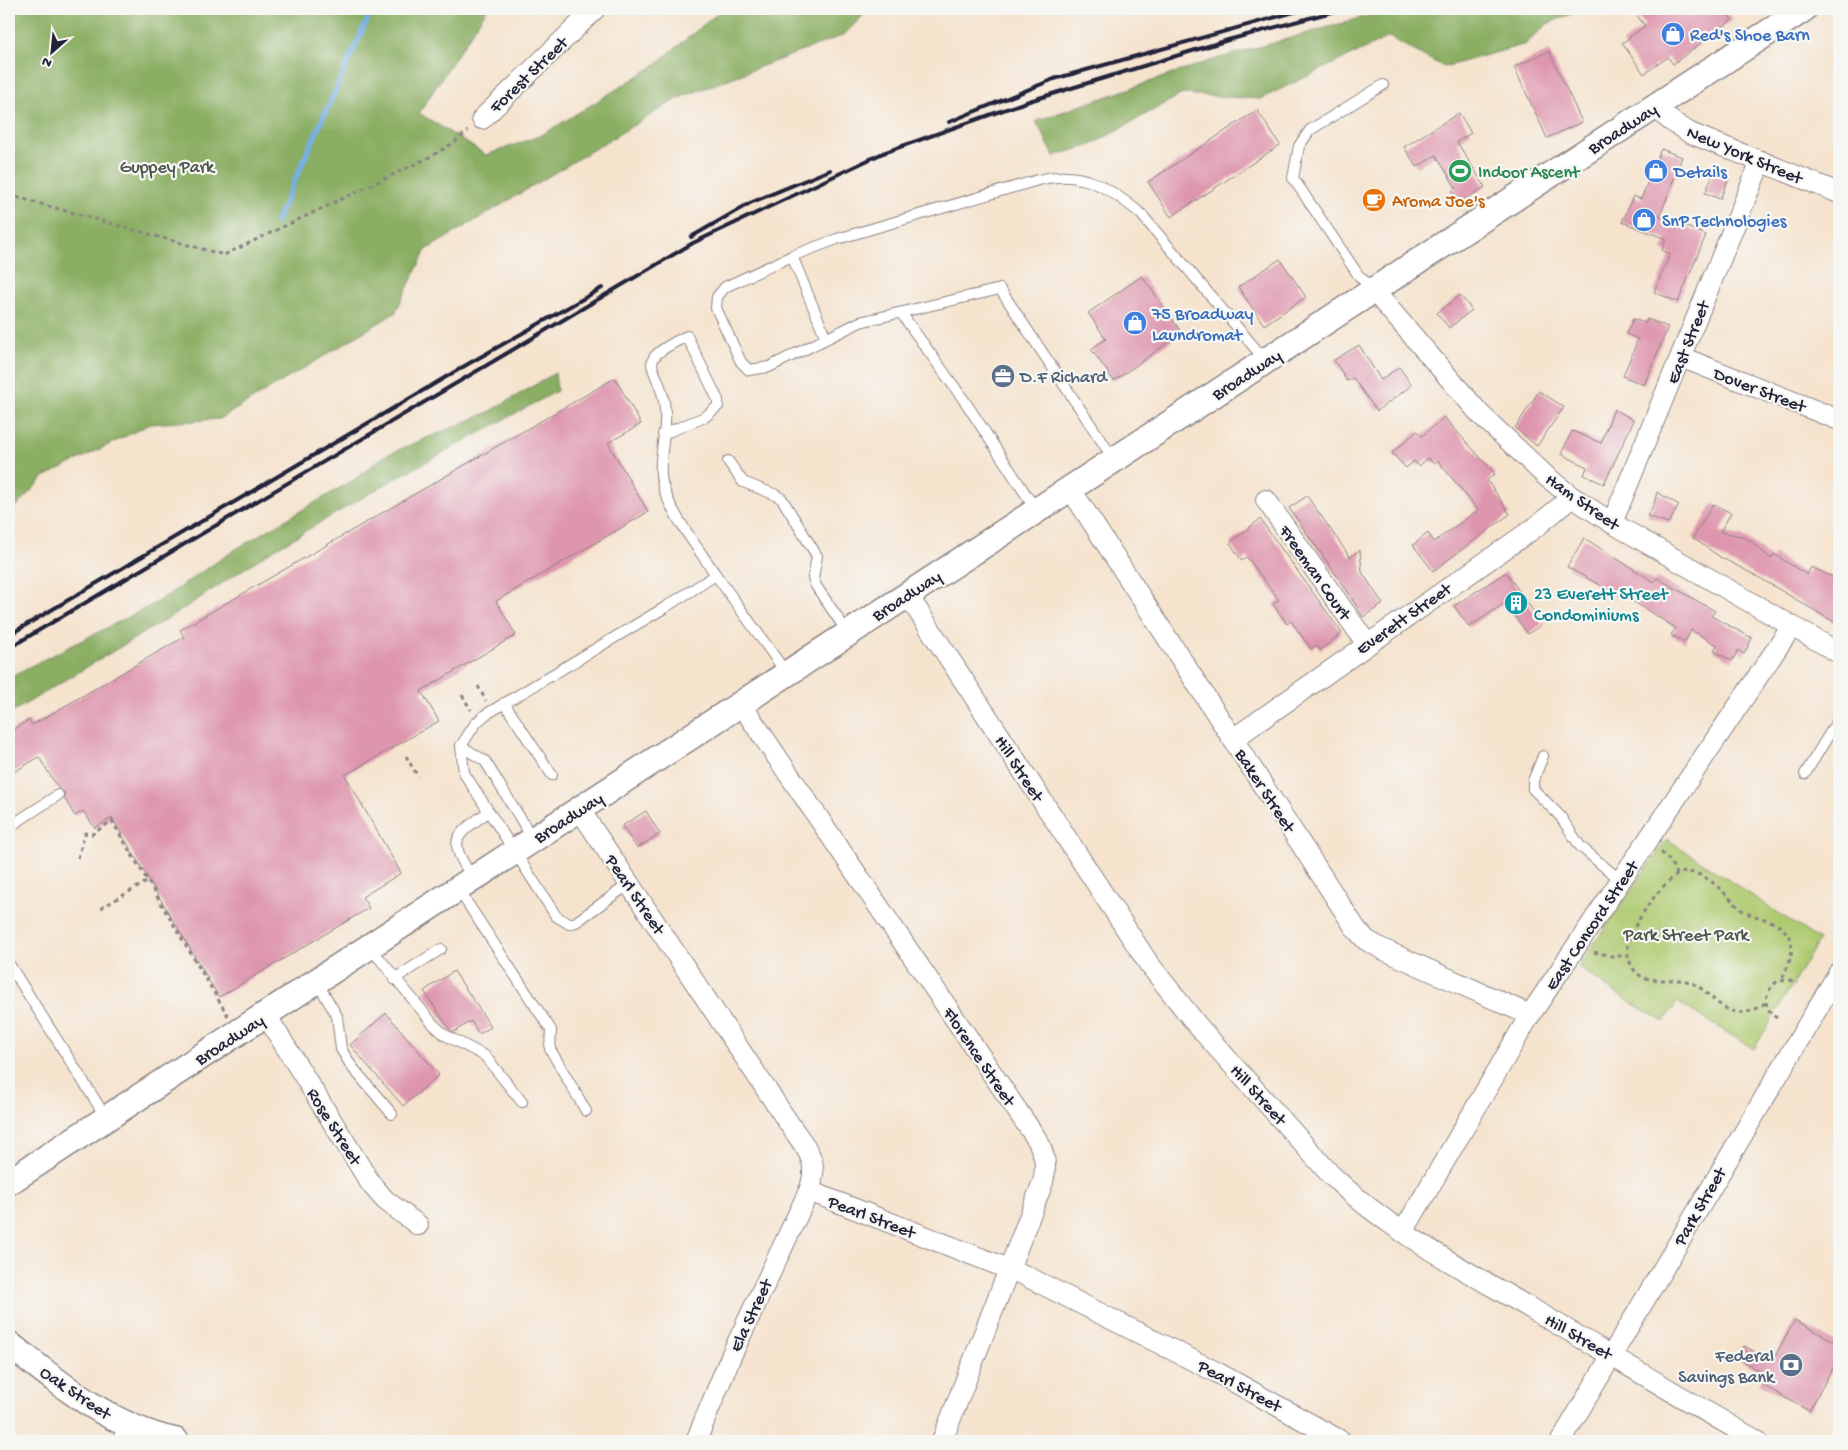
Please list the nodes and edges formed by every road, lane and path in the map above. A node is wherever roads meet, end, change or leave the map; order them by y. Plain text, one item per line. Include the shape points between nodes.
1 (595, 9) edge
2 (1804, 9) edge
3 (1383, 85) dead end
4 (1655, 107) junction
5 (482, 119) joint
6 (1761, 162) junction
7 (1839, 193) edge
8 (9, 195) edge
9 (792, 256) junction
10 (1374, 290) junction
11 (901, 313) junction
12 (826, 338) junction
13 (1681, 357) junction
14 (1266, 361) junction
15 (1839, 420) edge
16 (663, 434) junction
17 (1113, 458) junction
18 (728, 461) dead end
19 (1070, 488) junction
20 (1572, 497) junction
21 (1266, 500) dead end
22 (1036, 510) junction
23 (1612, 523) junction
24 (716, 575) junction
25 (907, 594) junction
26 (1792, 626) junction
27 (848, 633) junction
28 (1367, 644) junction
29 (1839, 653) edge
30 (787, 674) junction
31 (504, 703) junction
32 (741, 704) junction
33 (1839, 718) edge
34 (1233, 739) junction
35 (461, 746) junction
36 (406, 756) dead end
37 (1544, 756) dead end
38 (1805, 774) dead end
39 (552, 775) dead end
40 (418, 777) dead end
41 (58, 795) dead end
42 (580, 810) junction
43 (488, 812) junction
44 (9, 827) edge
45 (523, 846) junction
46 (1661, 851) dead end
47 (78, 858) dead end
48 (1677, 875) junction
49 (148, 881) junction
50 (1621, 881) junction
51 (466, 884) junction
52 (629, 884) junction
53 (101, 908) dead end
54 (370, 947) junction
55 (441, 948) dead end
56 (1594, 952) dead end
57 (1628, 956) junction
58 (9, 964) edge
59 (1839, 972) edge
60 (394, 979) junction
61 (1781, 980) junction
62 (317, 982) junction
63 (1797, 983) dead end
64 (1765, 1003) junction
65 (266, 1015) junction
66 (1530, 1015) junction
67 (228, 1017) dead end
68 (1777, 1018) dead end
69 (522, 1102) dead end
70 (586, 1111) dead end
71 (392, 1114) dead end
72 (107, 1119) junction
73 (9, 1182) edge
74 (809, 1191) junction
75 (418, 1225) dead end
76 (1403, 1232) junction
77 (1010, 1268) junction
78 (9, 1344) edge
79 (1612, 1356) junction
80 (128, 1435) edge
81 (1337, 1440) edge
82 (176, 1441) edge
83 (696, 1441) edge
84 (942, 1441) edge
85 (1561, 1441) edge
86 (1757, 1441) edge

1 - 5 street, Forest Street
2 - 4 street, Broadway
3 - 10 lane via 1310,130 1298,146 1293,178 1359,276
4 - 6 street, New York Street via 1690,133
4 - 10 street, Broadway
5 - 8 path via 430,157 224,255
6 - 7 street, New York Street
6 - 13 street, East Street
9 - 12 lane
9 - 12 lane via 725,287 717,297 716,308 741,362 749,370 768,367
9 - 14 lane via 837,239 1038,180 1071,176 1104,188 1140,214
10 - 14 street, Broadway
10 - 20 street, Ham Street via 1480,414
11 - 12 lane via 860,322
11 - 17 lane via 1000,289
11 - 22 lane via 966,403
13 - 15 street, Dover Street
13 - 23 street, East Street
14 - 17 street, Broadway
16 - 16 lane via 663,396 652,360 662,348 688,336 718,406 705,417
16 - 24 lane via 661,474 667,499
17 - 19 street, Broadway
18 - 27 lane via 743,482 782,499 818,556 813,578 816,586
19 - 22 street, Broadway
19 - 34 street, Baker Street
20 - 23 street, Ham Street
20 - 28 street, Everett Street via 1537,526
21 - 28 street, Freeman Court
22 - 25 street, Broadway
23 - 26 street, Ham Street
24 - 30 lane
24 - 31 lane
25 - 27 street, Broadway
25 - 76 street, Hill Street via 1171,994 1331,1175 1353,1197
26 - 29 street, Ham Street
26 - 50 street, East Concord Street
27 - 30 street, Broadway
28 - 34 street, Everett Street
30 - 32 street, Broadway
31 - 35 lane via 475,724
31 - 39 lane
32 - 42 street, Broadway
32 - 77 street, Florence Street via 1038,1141 1045,1156 1043,1182
33 - 38 lane
34 - 66 street, Baker Street via 1346,915 1366,940
35 - 43 lane via 464,773
35 - 45 lane via 485,761
36 - 40 path
37 - 50 lane via 1533,781 1533,789 1560,816 1580,846
41 - 44 lane
42 - 45 street, Broadway
42 - 52 street, Pearl Street
43 - 45 lane
43 - 51 lane via 460,832 457,840 456,849
45 - 51 street, Broadway
45 - 52 lane via 556,916 569,924
46 - 48 path
47 - 49 path via 85,832 92,834 112,821
48 - 57 path via 1665,885 1636,925 1629,941
48 - 61 path via 1685,872 1703,878 1723,890 1745,912 1770,921 1786,932 1793,954
49 - 53 path
49 - 67 path
50 - 66 street, East Concord Street
51 - 54 street, Broadway
51 - 70 lane via 551,1030 550,1050
52 - 74 street, Pearl Street via 812,1158 815,1167
54 - 60 lane
54 - 62 street, Broadway
55 - 60 lane
56 - 57 path
57 - 64 path via 1633,968 1644,978 1688,981 1731,1011 1747,1012
58 - 72 lane
59 - 79 street, Park Street
60 - 69 lane via 445,1035 485,1056
61 - 63 path
61 - 64 path via 1772,985
62 - 65 street, Broadway
62 - 71 lane via 336,1016 340,1049
64 - 68 path
65 - 72 street, Broadway
65 - 75 street, Rose Street via 371,1184 385,1200
66 - 76 street, East Concord Street
72 - 73 street, Broadway
74 - 77 street, Pearl Street via 862,1214
74 - 83 street, Ela Street
76 - 79 street, Hill Street
77 - 81 street, Pearl Street via 1218,1373
77 - 84 street, Florence Street
78 - 80 street, Oak Street
79 - 85 street, Park Street
79 - 86 street, Hill Street
80 - 82 street, Oak Street

